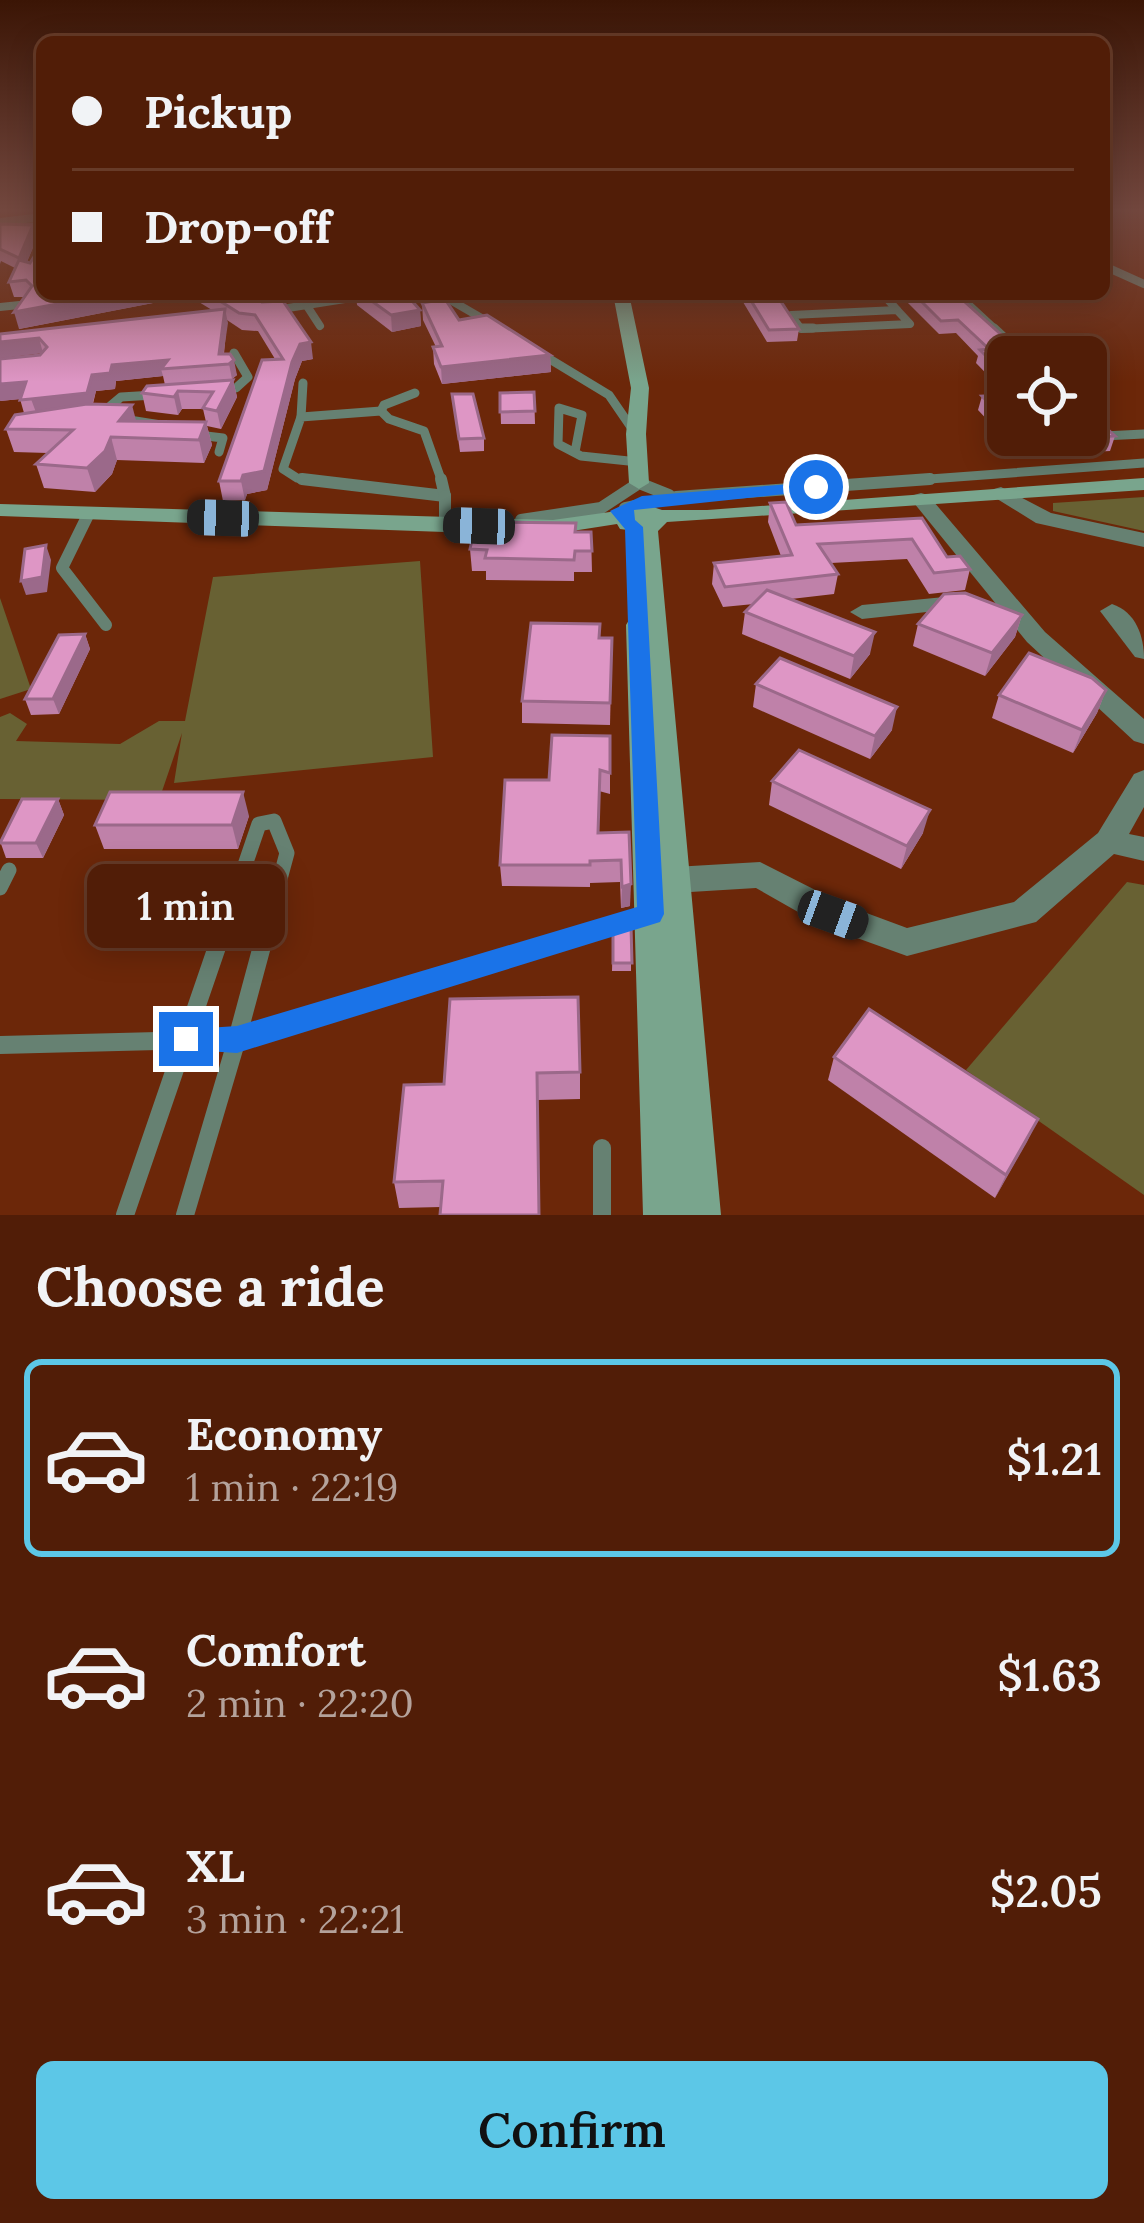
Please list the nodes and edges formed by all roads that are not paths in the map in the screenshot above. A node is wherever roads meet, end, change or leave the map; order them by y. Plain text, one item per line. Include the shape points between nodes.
1 (1110, 269) edge
2 (1144, 284) edge
3 (263, 300) edge
4 (342, 300) edge
5 (450, 300) edge
6 (621, 300) edge
7 (889, 300) edge
8 (963, 300) edge
9 (28, 304) edge
10 (307, 306) junction
11 (0, 308) edge
12 (898, 310) junction
13 (320, 326) dead end
14 (497, 328) edge
15 (1002, 336) edge
16 (535, 350) edge
17 (235, 352) edge
18 (303, 383) dead end
19 (213, 390) edge
20 (415, 393) dead end
21 (167, 394) edge
22 (381, 412) junction
23 (301, 417) junction
24 (636, 434) junction
25 (1144, 434) edge
26 (1107, 436) edge
27 (219, 452) dead end
28 (574, 452) dead end
29 (638, 462) junction
30 (1144, 463) edge
31 (640, 483) junction
32 (1144, 484) edge
33 (1001, 494) junction
34 (446, 496) junction
35 (676, 497) junction
36 (921, 499) junction
37 (0, 510) edge
38 (89, 513) junction
39 (630, 517) junction
40 (445, 525) junction
41 (1144, 540) edge
42 (1003, 600) junction
43 (1112, 611) dead end
44 (862, 612) dead end
45 (106, 626) dead end
46 (1144, 651) edge
47 (1144, 734) edge
48 (1144, 781) edge
49 (1109, 841) junction
50 (1144, 849) edge
51 (9, 870) dead end
52 (674, 880) junction
53 (0, 888) edge
54 (651, 914) junction
55 (186, 1039) junction
56 (237, 1039) junction
57 (0, 1045) edge
58 (602, 1148) dead end
59 (125, 1215) edge
60 (185, 1215) edge
61 (602, 1215) edge
62 (664, 1215) edge
63 (700, 1215) edge

1 - 2 lane
3 - 10 lane via 269,311
4 - 10 lane
5 - 14 lane
6 - 24 main road via 640,388
7 - 12 lane
8 - 15 lane
9 - 11 lane
10 - 13 lane
12 - 12 lane via 812,314 791,316 801,329 910,324
16 - 24 lane via 609,395
17 - 19 lane via 248,377 236,388
18 - 23 lane
20 - 22 lane
21 - 27 lane via 121,398 96,418 151,420 223,438
22 - 23 lane
22 - 34 lane via 424,431
23 - 34 lane via 284,469 297,478
24 - 29 main road
25 - 26 lane
28 - 29 lane
29 - 31 main road
30 - 35 lane
31 - 35 lane
31 - 39 lane via 625,488
32 - 33 main road
33 - 36 main road
33 - 41 street via 1044,518
34 - 40 lane
35 - 39 lane via 642,501
36 - 39 main road
36 - 42 street
37 - 38 main road
38 - 40 main road
38 - 45 lane via 62,568
39 - 40 main road via 553,527
39 - 52 main road
39 - 54 main road
42 - 44 street
42 - 47 street
43 - 46 street
48 - 49 street
49 - 50 street
49 - 52 street via 1024,913 907,942 833,915 760,875
51 - 53 lane
52 - 63 main road
54 - 56 lane
54 - 62 main road
55 - 56 lane
55 - 56 lane via 259,824 274,821 287,853
55 - 57 lane
55 - 59 lane
56 - 60 lane
58 - 61 lane

